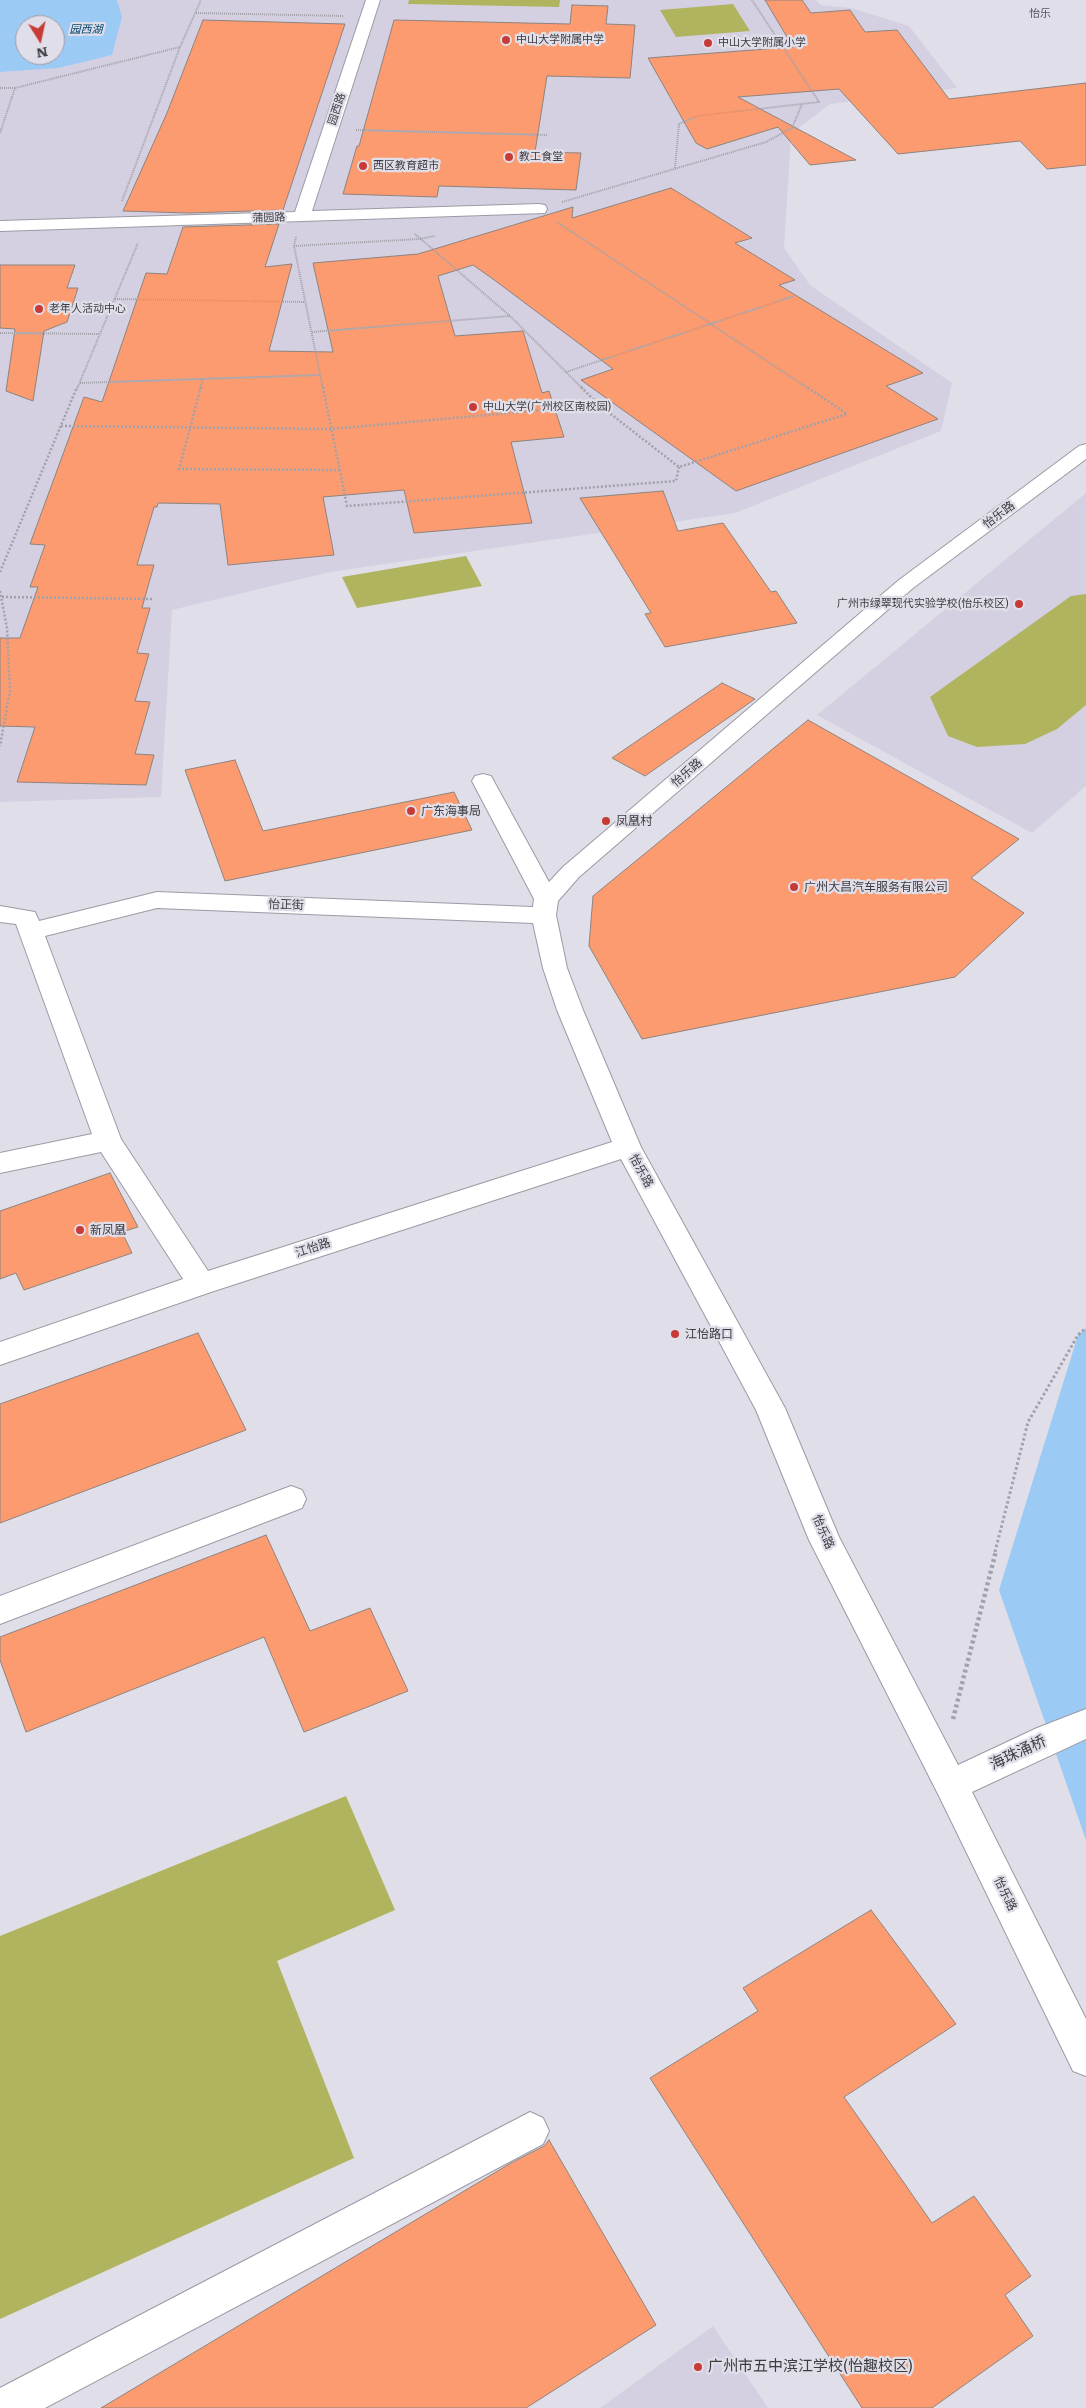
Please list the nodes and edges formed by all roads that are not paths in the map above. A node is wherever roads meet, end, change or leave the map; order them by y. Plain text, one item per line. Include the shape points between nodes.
1 (373, 0) edge
2 (539, 209) road end
3 (302, 217) junction
4 (0, 226) edge
5 (1081, 459) edge
6 (482, 781) dead end
7 (545, 907) junction
8 (0, 914) edge
9 (31, 931) junction
10 (108, 1140) junction
11 (628, 1147) junction
12 (0, 1163) edge
13 (201, 1284) junction
14 (0, 1354) edge
15 (292, 1499) dead end
16 (0, 1610) edge
17 (1086, 1724) edge
18 (946, 1775) junction
19 (1086, 2058) edge
20 (530, 2131) dead end
21 (2, 2408) edge

1 - 3 street, 园西路
2 - 3 street, 蒲园路
3 - 4 street, 蒲园路
5 - 7 street, 怡乐路 via 906,584 571,872
6 - 7 street
7 - 9 street, 怡正街 via 156,900
7 - 11 street, 怡乐路 via 555,968
8 - 9 street via 26,918
9 - 10 street
10 - 12 street
10 - 13 street
11 - 13 street, 江怡路
11 - 18 street, 怡乐路 via 770,1408 826,1540
13 - 14 street, 江怡路
15 - 16 street
17 - 18 street, 海珠涌桥
18 - 19 street, 怡乐路
20 - 21 street

